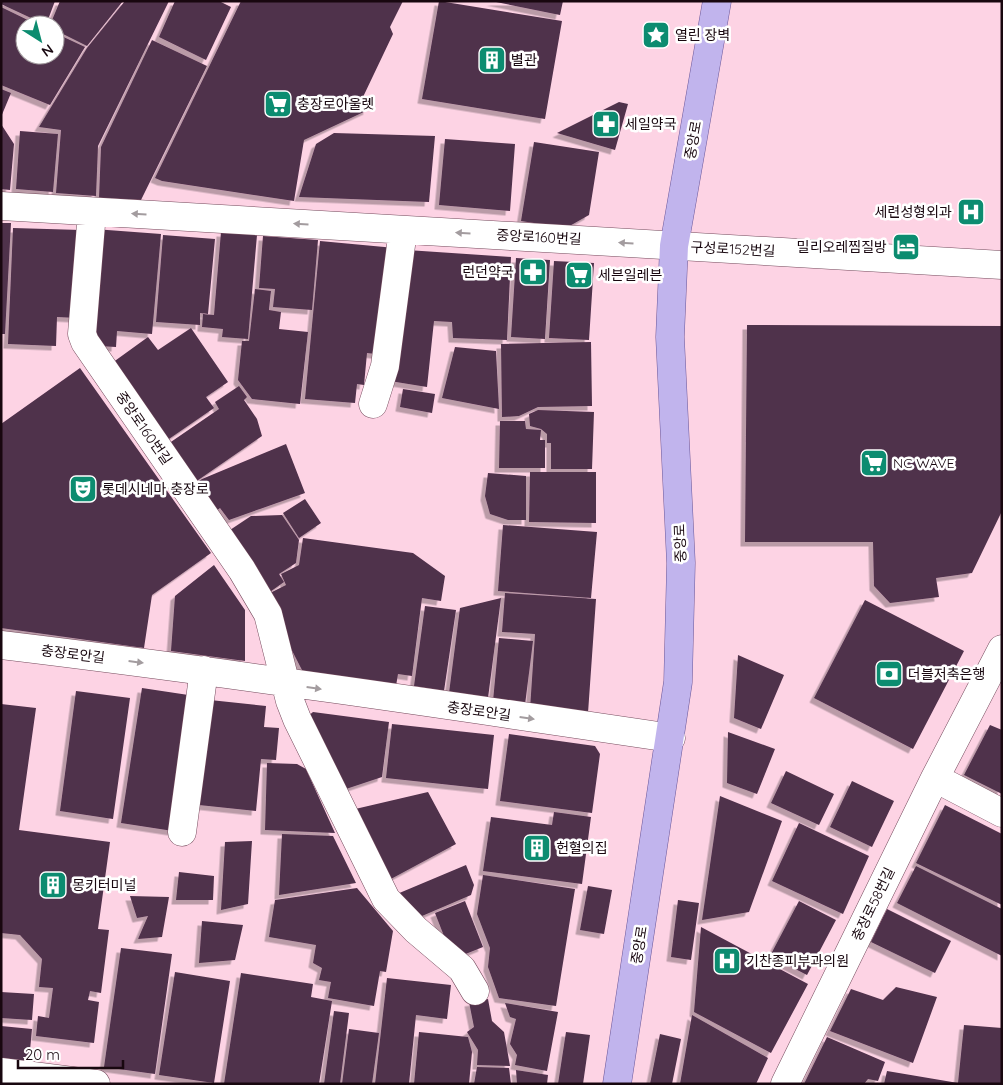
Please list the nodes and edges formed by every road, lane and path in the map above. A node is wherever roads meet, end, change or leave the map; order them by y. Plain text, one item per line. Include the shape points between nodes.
1 (717, 1) edge
2 (1, 206) edge
3 (92, 212) junction
4 (403, 230) junction
5 (674, 246) junction
6 (1002, 265) edge
7 (373, 404) dead end
8 (1, 645) edge
9 (1002, 649) edge
10 (204, 670) junction
11 (287, 684) junction
12 (671, 738) junction
13 (935, 778) junction
14 (1002, 812) edge
15 (182, 832) dead end
16 (475, 990) dead end
17 (1, 1072) edge
18 (96, 1084) edge
19 (617, 1084) edge
20 (785, 1084) edge

1 - 5 main road, 중앙로
2 - 3 street, 중앙로160번길
4 -> 3 street, 중앙로160번길
3 - 11 street, 중앙로160번길 via 82,334 268,614
5 -> 4 street, 중앙로160번길
4 - 7 street via 385,366
5 - 6 street, 구성로152번길
5 - 12 main road, 중앙로 via 670,337 681,614
8 -> 10 street, 충장로안길
9 - 13 street, 충장로58번길
10 - 11 street, 충장로안길
10 - 15 street
11 -> 12 street, 충장로안길
11 - 16 street via 302,731 386,899 462,969
12 - 19 main road, 중앙로
13 - 14 street
13 - 20 street, 충장로58번길
17 - 18 street

